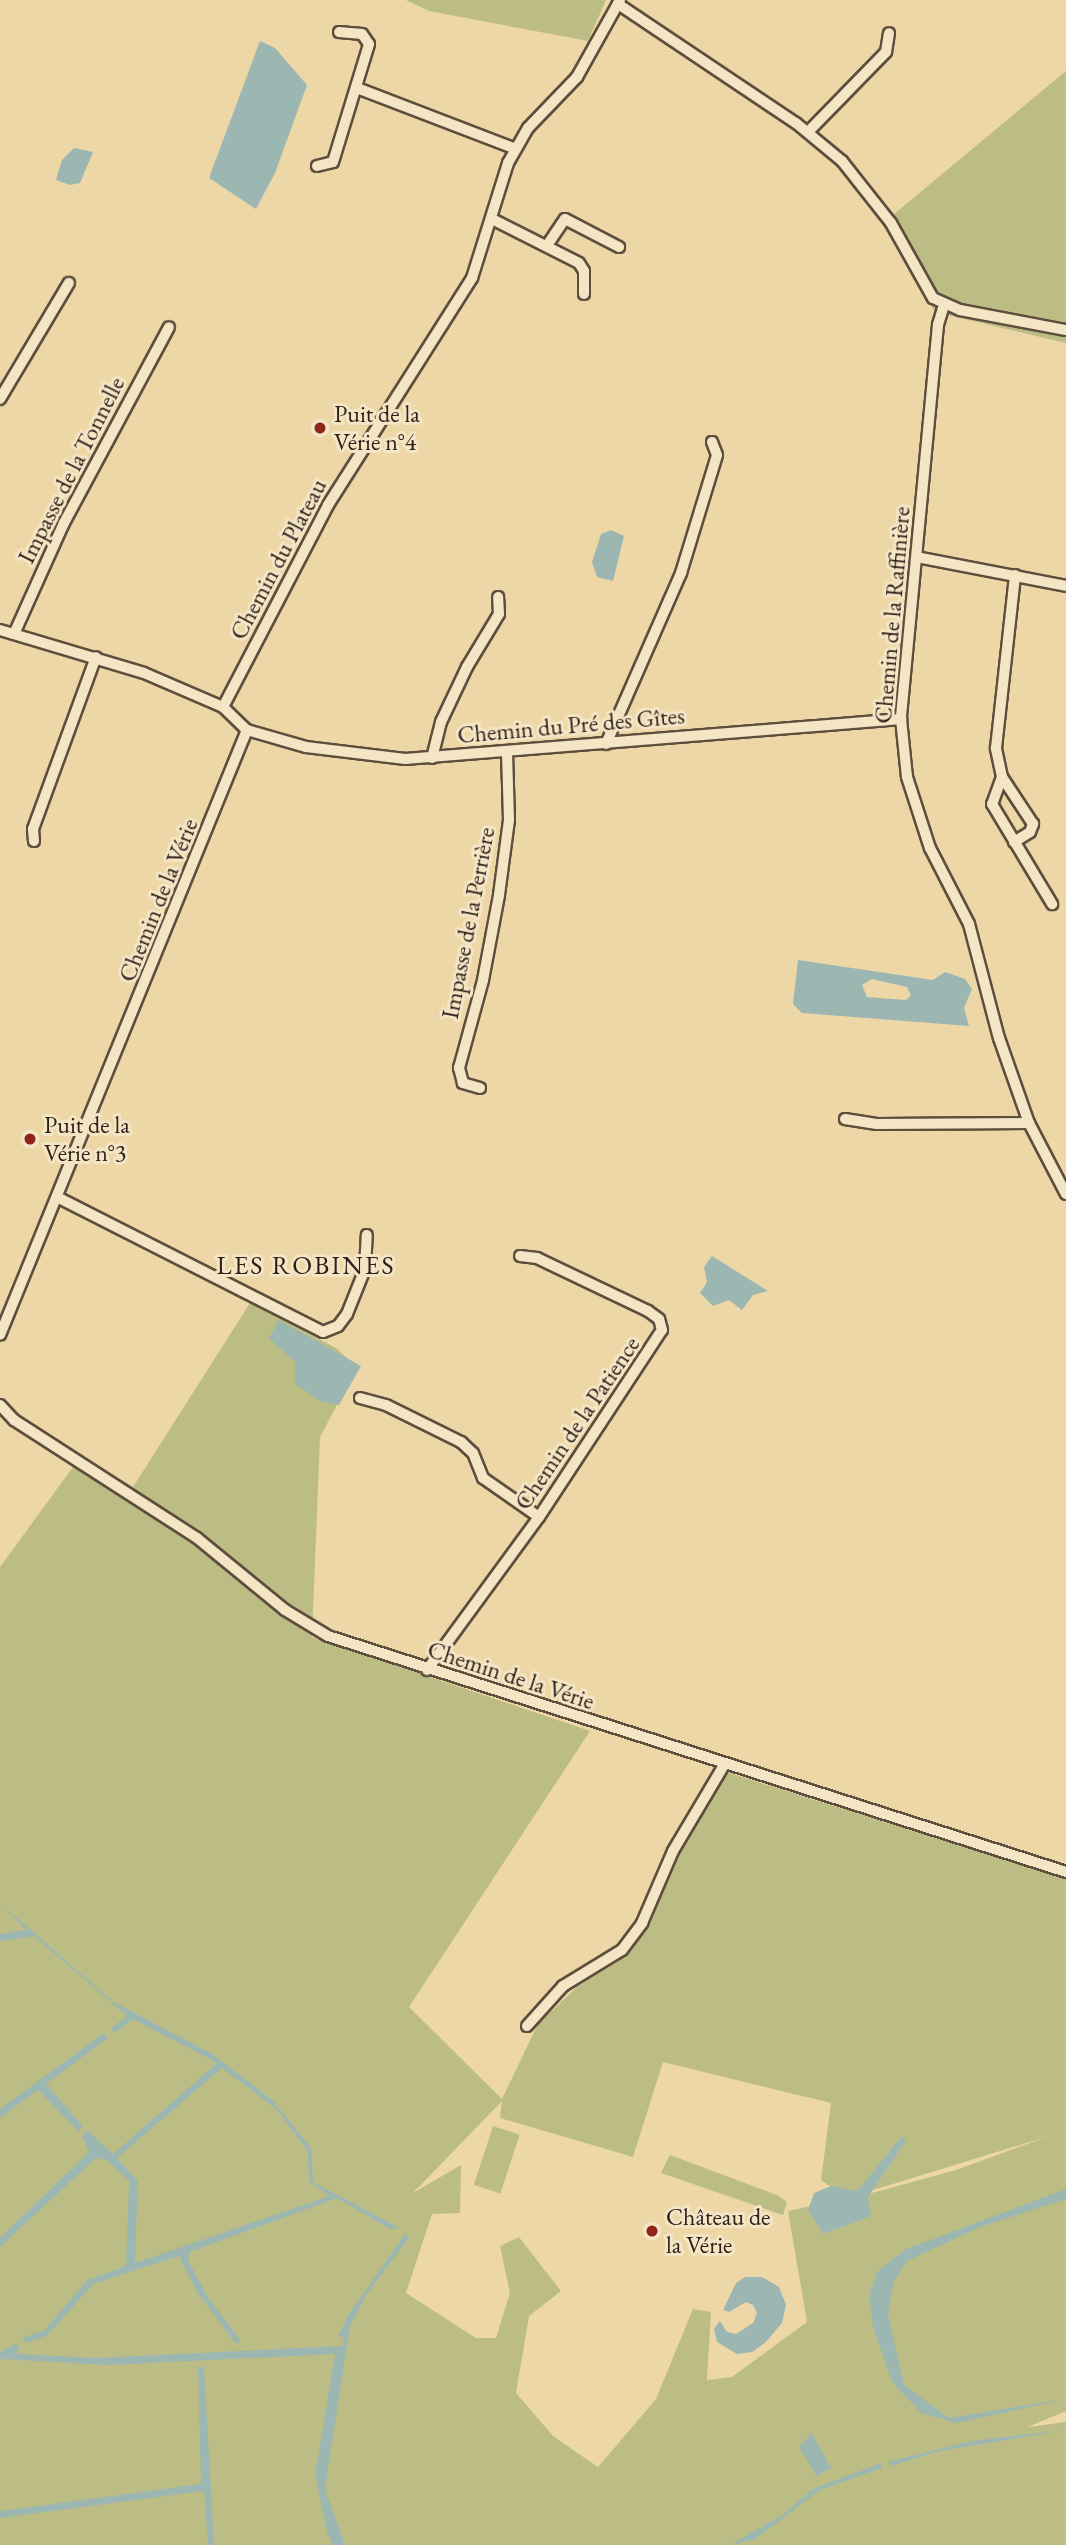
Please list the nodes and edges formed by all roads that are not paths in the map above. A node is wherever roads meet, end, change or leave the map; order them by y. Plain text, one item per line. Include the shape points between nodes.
1 (619, 2) edge
2 (340, 32) dead end
3 (889, 33) dead end
4 (357, 88) junction
5 (808, 132) junction
6 (516, 149) junction
7 (317, 166) dead end
8 (492, 219) junction
9 (548, 244) junction
10 (619, 247) dead end
11 (69, 283) dead end
12 (584, 294) dead end
13 (944, 305) junction
14 (169, 327) dead end
15 (1066, 330) edge
16 (0, 399) edge
17 (712, 442) dead end
18 (917, 557) junction
19 (1015, 575) junction
20 (1066, 586) edge
21 (498, 597) dead end
22 (0, 630) edge
23 (14, 634) junction
24 (96, 657) junction
25 (223, 707) junction
26 (901, 719) junction
27 (247, 730) junction
28 (606, 744) junction
29 (506, 752) junction
30 (432, 758) junction
31 (1002, 777) junction
32 (34, 841) dead end
33 (1014, 842) junction
34 (1052, 904) dead end
35 (480, 1088) dead end
36 (845, 1119) dead end
37 (1029, 1123) junction
38 (1066, 1194) edge
39 (59, 1198) junction
40 (367, 1235) dead end
41 (520, 1256) dead end
42 (0, 1335) edge
43 (360, 1398) dead end
44 (0, 1405) edge
45 (539, 1517) junction
46 (427, 1670) junction
47 (724, 1765) junction
48 (1066, 1872) edge
49 (527, 2026) dead end

1 - 5 street
1 - 6 street, Chemin du Plateau via 577,77 528,128
2 - 4 street via 362,34 369,44
3 - 5 street via 886,52
4 - 6 street
4 - 7 street via 333,162
5 - 13 street via 870,192 919,280
6 - 8 street, Chemin du Plateau
8 - 9 street
8 - 25 street, Chemin du Plateau via 472,278 328,505
9 - 10 street via 565,219
9 - 12 street via 579,263 584,271
11 - 16 street
13 - 15 street
13 - 18 street, Chemin de la Raffinière via 937,325
14 - 23 street, Impasse de la Tonnelle via 71,511
17 - 28 street via 717,455 681,573
18 - 19 street
18 - 26 street, Chemin de la Raffinière
19 - 20 street
19 - 31 street via 996,718
21 - 30 street via 499,614 451,700
22 - 23 street
23 - 24 street
24 - 25 street
24 - 32 street via 37,818
25 - 27 street
26 - 28 street, Chemin du Pré des Gîtes
26 - 37 street, Chemin de la Raffinière via 915,810 969,924 999,1038
27 - 30 street, Chemin du Pré des Gîtes via 348,755
27 - 39 street, Chemin de la Vérie
28 - 29 street, Chemin du Pré des Gîtes
29 - 30 street, Chemin du Pré des Gîtes
29 - 35 street, Impasse de la Perrière via 509,820 499,895 483,980 458,1068 463,1083
31 - 33 street via 992,804
31 - 33 street via 1033,824 1030,832
33 - 34 street
36 - 37 street via 877,1124
37 - 38 street, Chemin de la Raffinière
39 - 40 street via 323,1332 338,1326 347,1314 365,1269
39 - 42 street, Chemin de la Vérie
41 - 45 street, Chemin de la Patience via 537,1258 623,1299 654,1315 662,1325 661,1336
43 - 45 street via 386,1405 461,1442 473,1453 483,1478
44 - 46 street, Chemin de la Vérie via 13,1420 197,1538 285,1610 328,1636
45 - 46 street, Chemin de la Patience
46 - 47 street, Chemin de la Vérie
47 - 48 street, Chemin de la Vérie
47 - 49 street via 673,1851 642,1923 622,1950 563,1986

